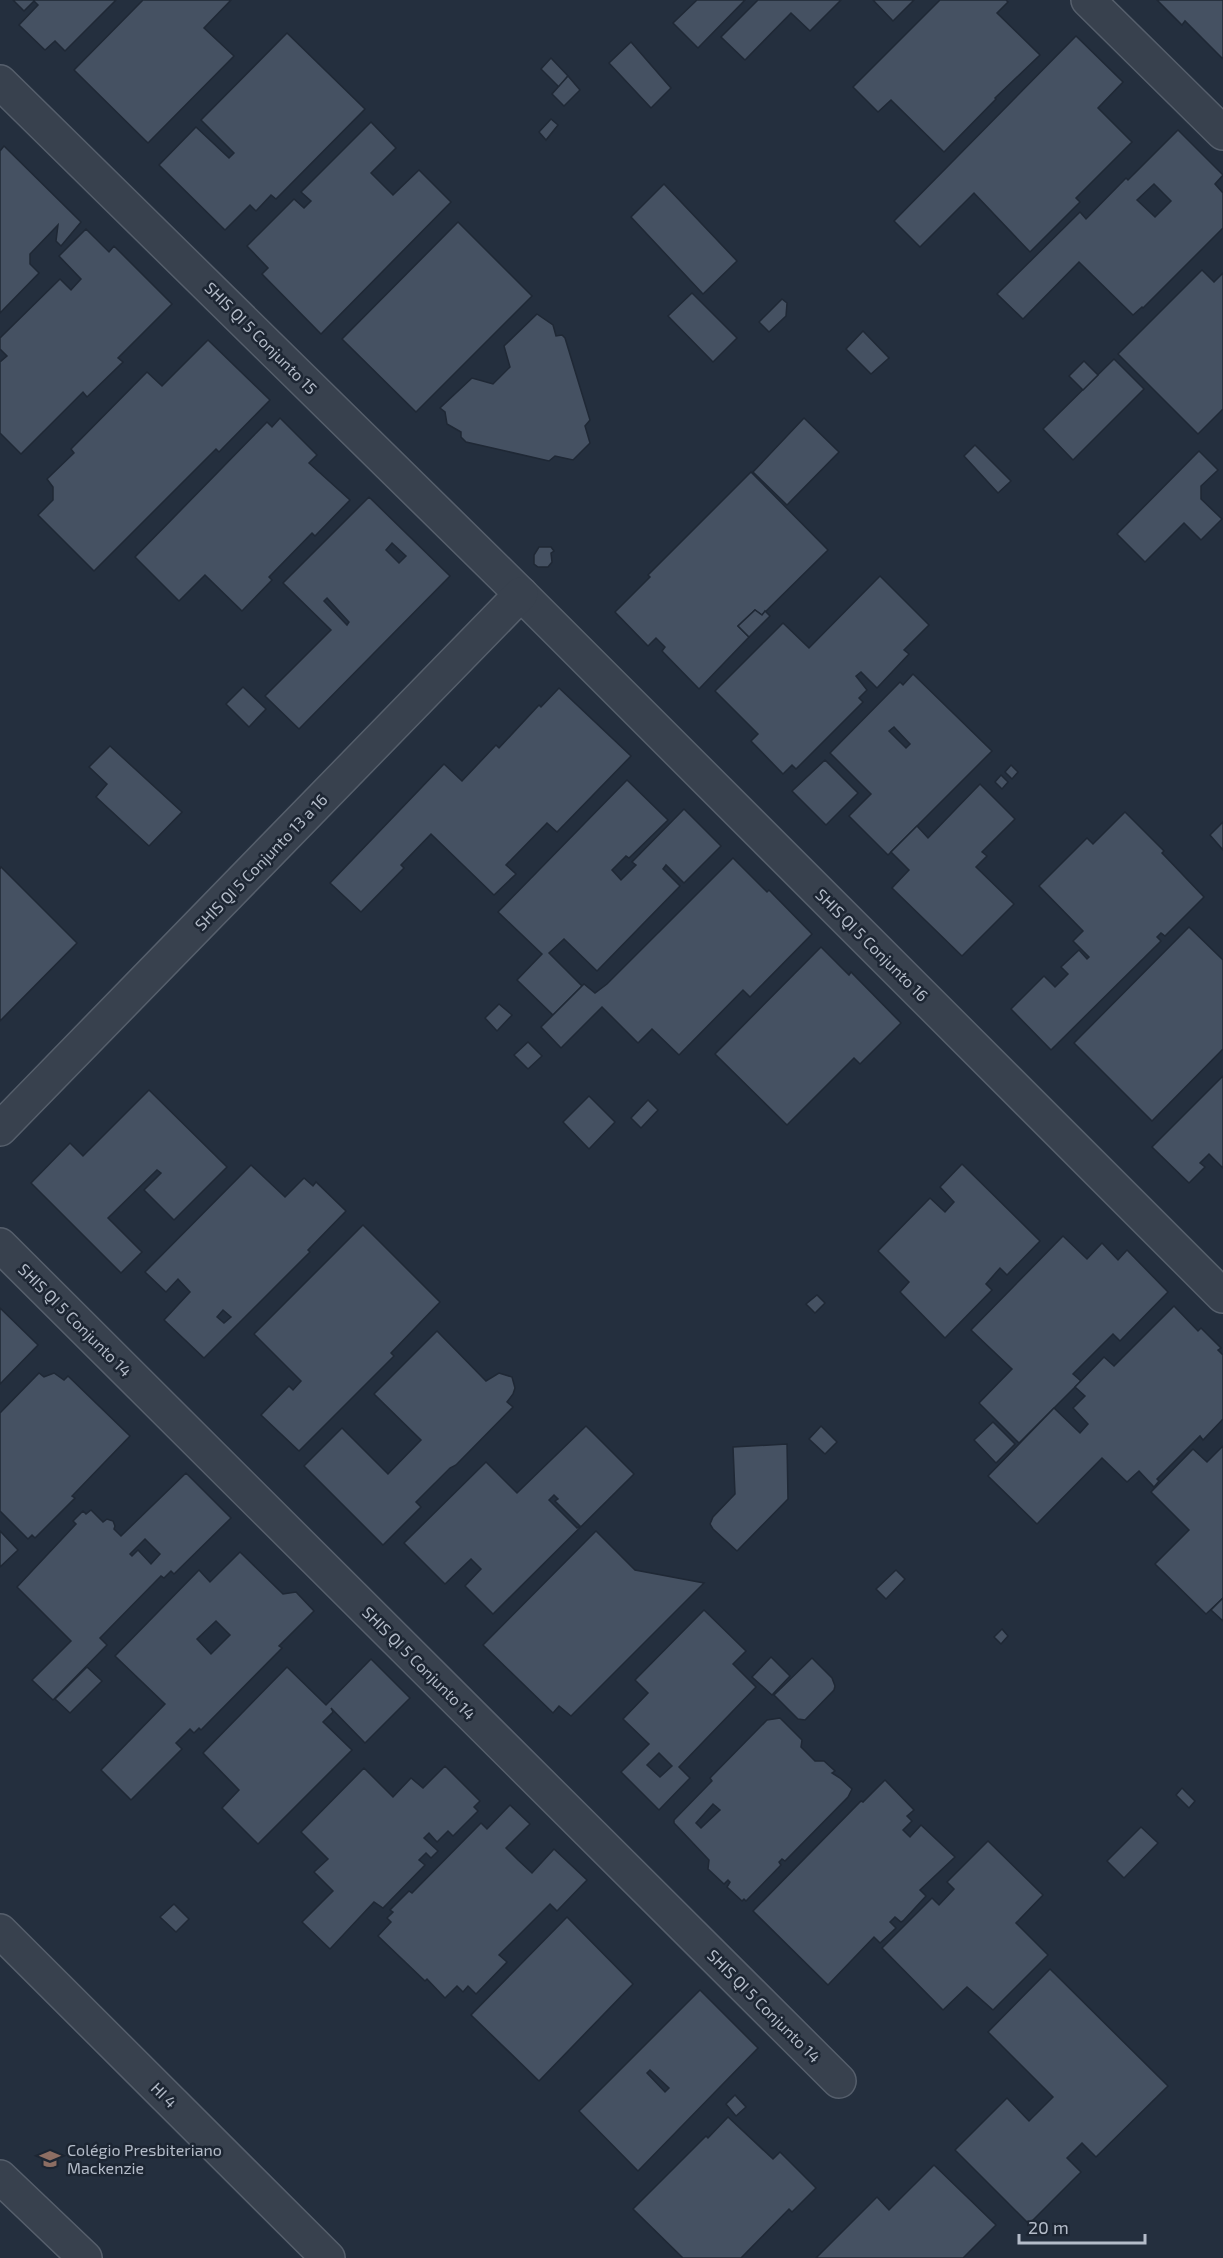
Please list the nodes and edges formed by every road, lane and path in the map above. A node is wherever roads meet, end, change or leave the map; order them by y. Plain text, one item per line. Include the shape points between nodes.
1 (1088, 0) edge
2 (0, 82) edge
3 (1223, 133) edge
4 (521, 594) junction
5 (0, 1129) edge
6 (0, 1245) edge
7 (1223, 1296) edge
8 (0, 1932) edge
9 (839, 2081) dead end
10 (0, 2177) edge
11 (77, 2256) edge
12 (325, 2257) edge

1 - 3 street
2 - 4 street, SHIS QI 5 Conjunto 15
4 - 5 street, SHIS QI 5 Conjunto 13 a 16
4 - 7 street, SHIS QI 5 Conjunto 16
6 - 9 street, SHIS QI 5 Conjunto 14
8 - 12 street, HI 4
10 - 11 street

